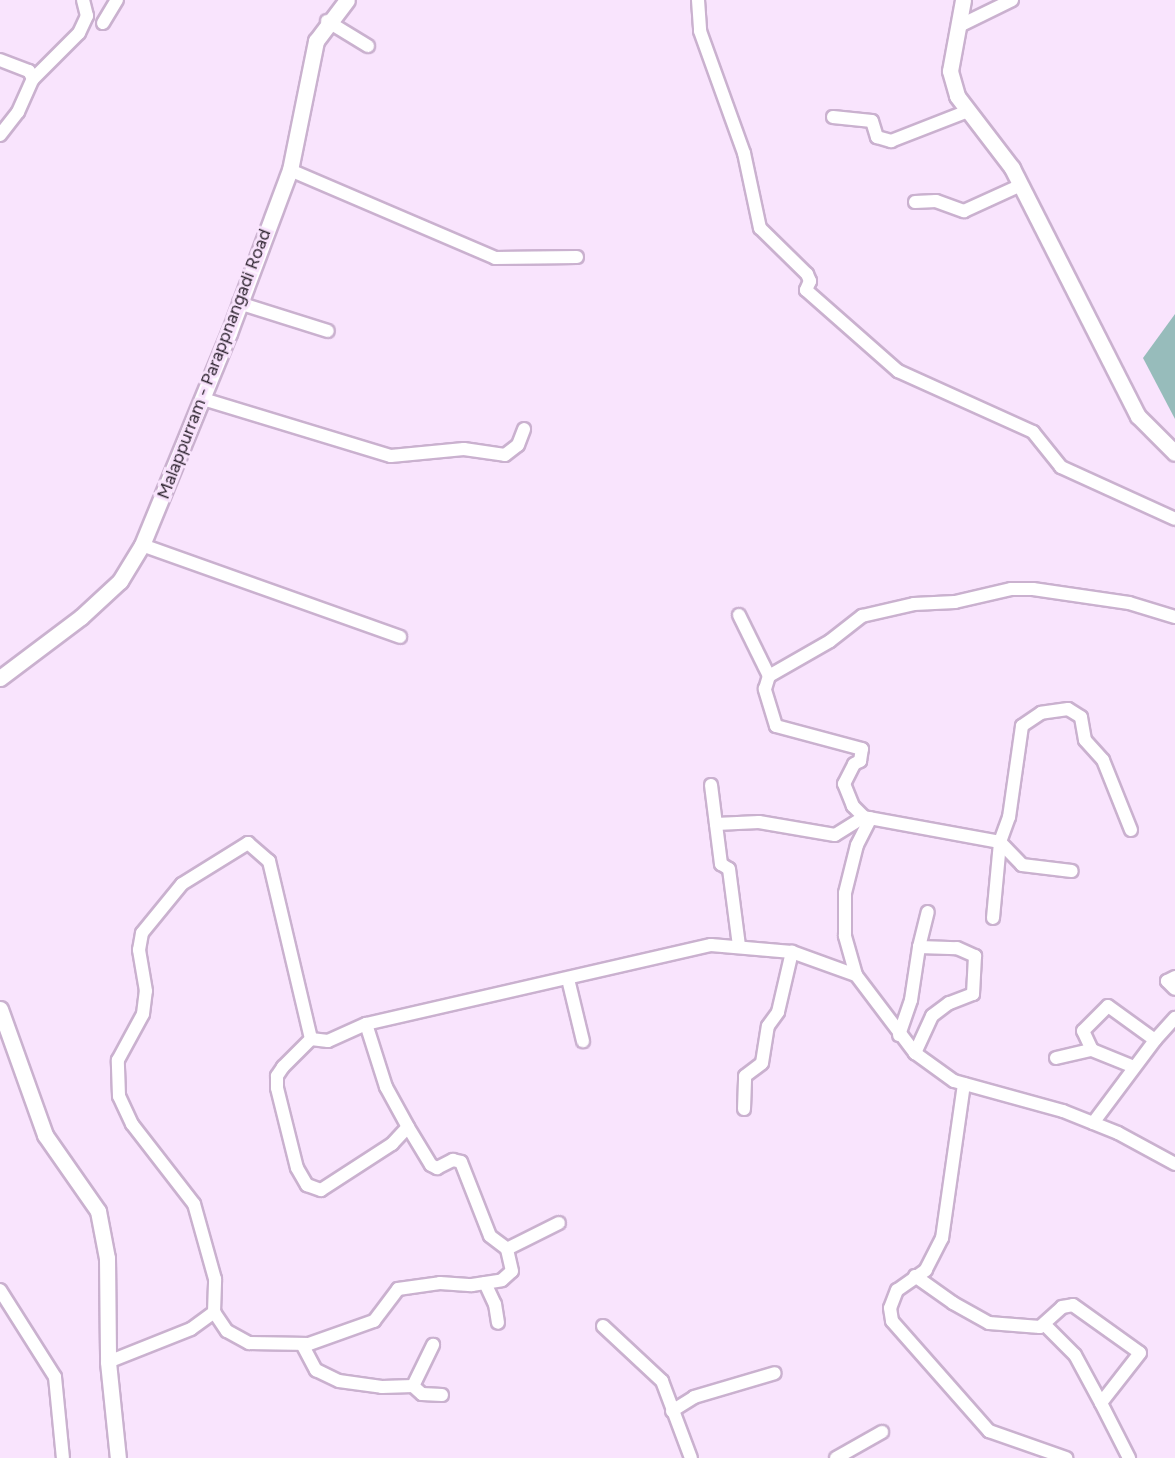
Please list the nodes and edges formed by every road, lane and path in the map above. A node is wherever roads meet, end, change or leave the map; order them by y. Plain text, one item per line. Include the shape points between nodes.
1 (83, 0) edge
2 (117, 0) edge
3 (347, 0) edge
4 (698, 0) edge
5 (963, 0) edge
6 (1012, 0) edge
7 (327, 21) junction
8 (103, 23) dead end
9 (959, 26) junction
10 (368, 46) dead end
11 (0, 60) edge
12 (33, 79) junction
13 (968, 111) junction
14 (833, 117) dead end
15 (0, 135) edge
16 (290, 170) junction
17 (1022, 185) junction
18 (915, 202) dead end
19 (577, 257) dead end
20 (238, 303) junction
21 (328, 331) dead end
22 (203, 399) junction
23 (524, 429) dead end
24 (1175, 453) edge
25 (1175, 519) edge
26 (142, 545) junction
27 (739, 615) dead end
28 (1175, 616) edge
29 (400, 637) dead end
30 (769, 676) junction
31 (0, 678) edge
32 (711, 784) dead end
33 (868, 817) junction
34 (716, 824) junction
35 (1131, 830) dead end
36 (1000, 842) junction
37 (1072, 871) dead end
38 (928, 912) dead end
39 (993, 918) dead end
40 (739, 946) junction
41 (919, 947) junction
42 (792, 952) junction
43 (856, 975) junction
44 (1175, 977) edge
45 (568, 979) junction
46 (1175, 988) edge
47 (0, 1009) edge
48 (1175, 1018) edge
49 (366, 1024) junction
50 (899, 1035) junction
51 (311, 1039) junction
52 (1155, 1040) junction
53 (583, 1041) dead end
54 (1092, 1050) junction
55 (915, 1053) junction
56 (1056, 1058) dead end
57 (1134, 1067) junction
58 (964, 1084) junction
59 (744, 1109) dead end
60 (1093, 1123) junction
61 (408, 1127) junction
62 (1175, 1164) edge
63 (559, 1223) dead end
64 (507, 1249) junction
65 (915, 1276) junction
66 (485, 1283) junction
67 (0, 1290) edge
68 (214, 1312) junction
69 (498, 1323) dead end
70 (1044, 1325) junction
71 (603, 1326) dead end
72 (302, 1344) junction
73 (434, 1345) dead end
74 (108, 1362) junction
75 (775, 1373) dead end
76 (413, 1386) junction
77 (442, 1395) dead end
78 (1101, 1403) junction
79 (672, 1411) junction
80 (882, 1432) dead end
81 (63, 1458) edge
82 (118, 1458) edge
83 (691, 1458) edge
84 (836, 1458) edge
85 (1066, 1458) edge
86 (1129, 1458) edge

1 - 12 street via 87,16 80,33
2 - 8 street
3 - 7 main road, Malappurram - Parappnangadi Road
4 - 25 street via 700,31 744,153 760,228 807,274 810,281 806,290 898,371 1033,432 1061,467
5 - 9 main road
6 - 9 street
7 - 10 street
7 - 16 main road, Malappurram - Parappnangadi Road via 310,62
9 - 13 main road via 950,71 957,96
11 - 12 street via 29,71
12 - 15 street via 18,112
13 - 14 street via 891,141 878,137 872,121
13 - 17 main road
16 - 19 street via 495,258
16 - 20 main road, Malappurram - Parappnangadi Road
17 - 18 street via 964,211 936,201
17 - 24 main road via 1138,416
20 - 21 street
20 - 22 main road, Malappurram - Parappnangadi Road
22 - 23 street via 391,456 464,449 506,455 518,446
22 - 26 main road, Malappurram - Parappnangadi Road
26 - 29 street
26 - 31 main road, Malappurram - Parappnangadi Road via 120,581 81,617
27 - 30 street
28 - 30 street via 1086,595 1011,589 987,597 914,604 862,616 830,641
30 - 33 street via 765,689 776,726 862,749 860,761 854,764 844,784 853,806
32 - 34 street
33 - 34 street via 835,836 759,822
33 - 36 street
33 - 43 street via 845,893 845,936
34 - 40 street via 721,864 729,869
35 - 36 street via 1103,760 1085,740 1081,717 1068,709 1041,713 1022,726 1009,817
36 - 37 street via 1022,865
36 - 39 street
38 - 41 street
40 - 42 street
40 - 45 street via 711,945
41 - 50 street via 911,1000
41 - 55 street via 957,948 975,956 973,994 949,1004 932,1017
42 - 43 street
42 - 59 street via 778,1012 768,1026 762,1063 745,1076
43 - 50 street
44 - 46 street via 1167,981
45 - 49 street
45 - 53 street
47 - 74 main road via 45,1135 98,1211 107,1258
48 - 52 street
49 - 51 street via 328,1041
49 - 61 street via 386,1087
50 - 55 street
51 - 61 street via 277,1076 280,1108 297,1168 307,1185 321,1190 329,1186 392,1144
51 - 68 street via 269,861 248,843 182,884 142,933 139,950 146,991 142,1014 118,1060 119,1096 132,1124 194,1204 215,1279
52 - 54 street via 1108,1006 1083,1031
52 - 57 street
54 - 56 street
54 - 57 street
55 - 58 street
57 - 60 street
58 - 60 street via 1024,1098
58 - 65 street via 942,1238 935,1258
60 - 62 street
61 - 64 street via 431,1165 437,1168 453,1160 461,1162 490,1236
63 - 64 street
64 - 66 street via 512,1271 502,1280
65 - 70 street via 952,1304 989,1323 1032,1328
65 - 85 street via 902,1284 891,1302 892,1321 901,1334 989,1431
66 - 69 street via 495,1304
66 - 72 street via 440,1283 398,1289 374,1321
67 - 81 street via 55,1377
68 - 72 street via 227,1331 249,1343
68 - 74 street via 191,1329
70 - 78 street via 1075,1355
70 - 78 street via 1062,1307 1073,1305 1140,1353
71 - 79 street via 662,1381
72 - 76 street via 316,1370 339,1381
73 - 76 street
74 - 82 main road
75 - 79 street via 694,1397
76 - 77 street via 422,1394
78 - 86 street
79 - 83 street
80 - 84 street

